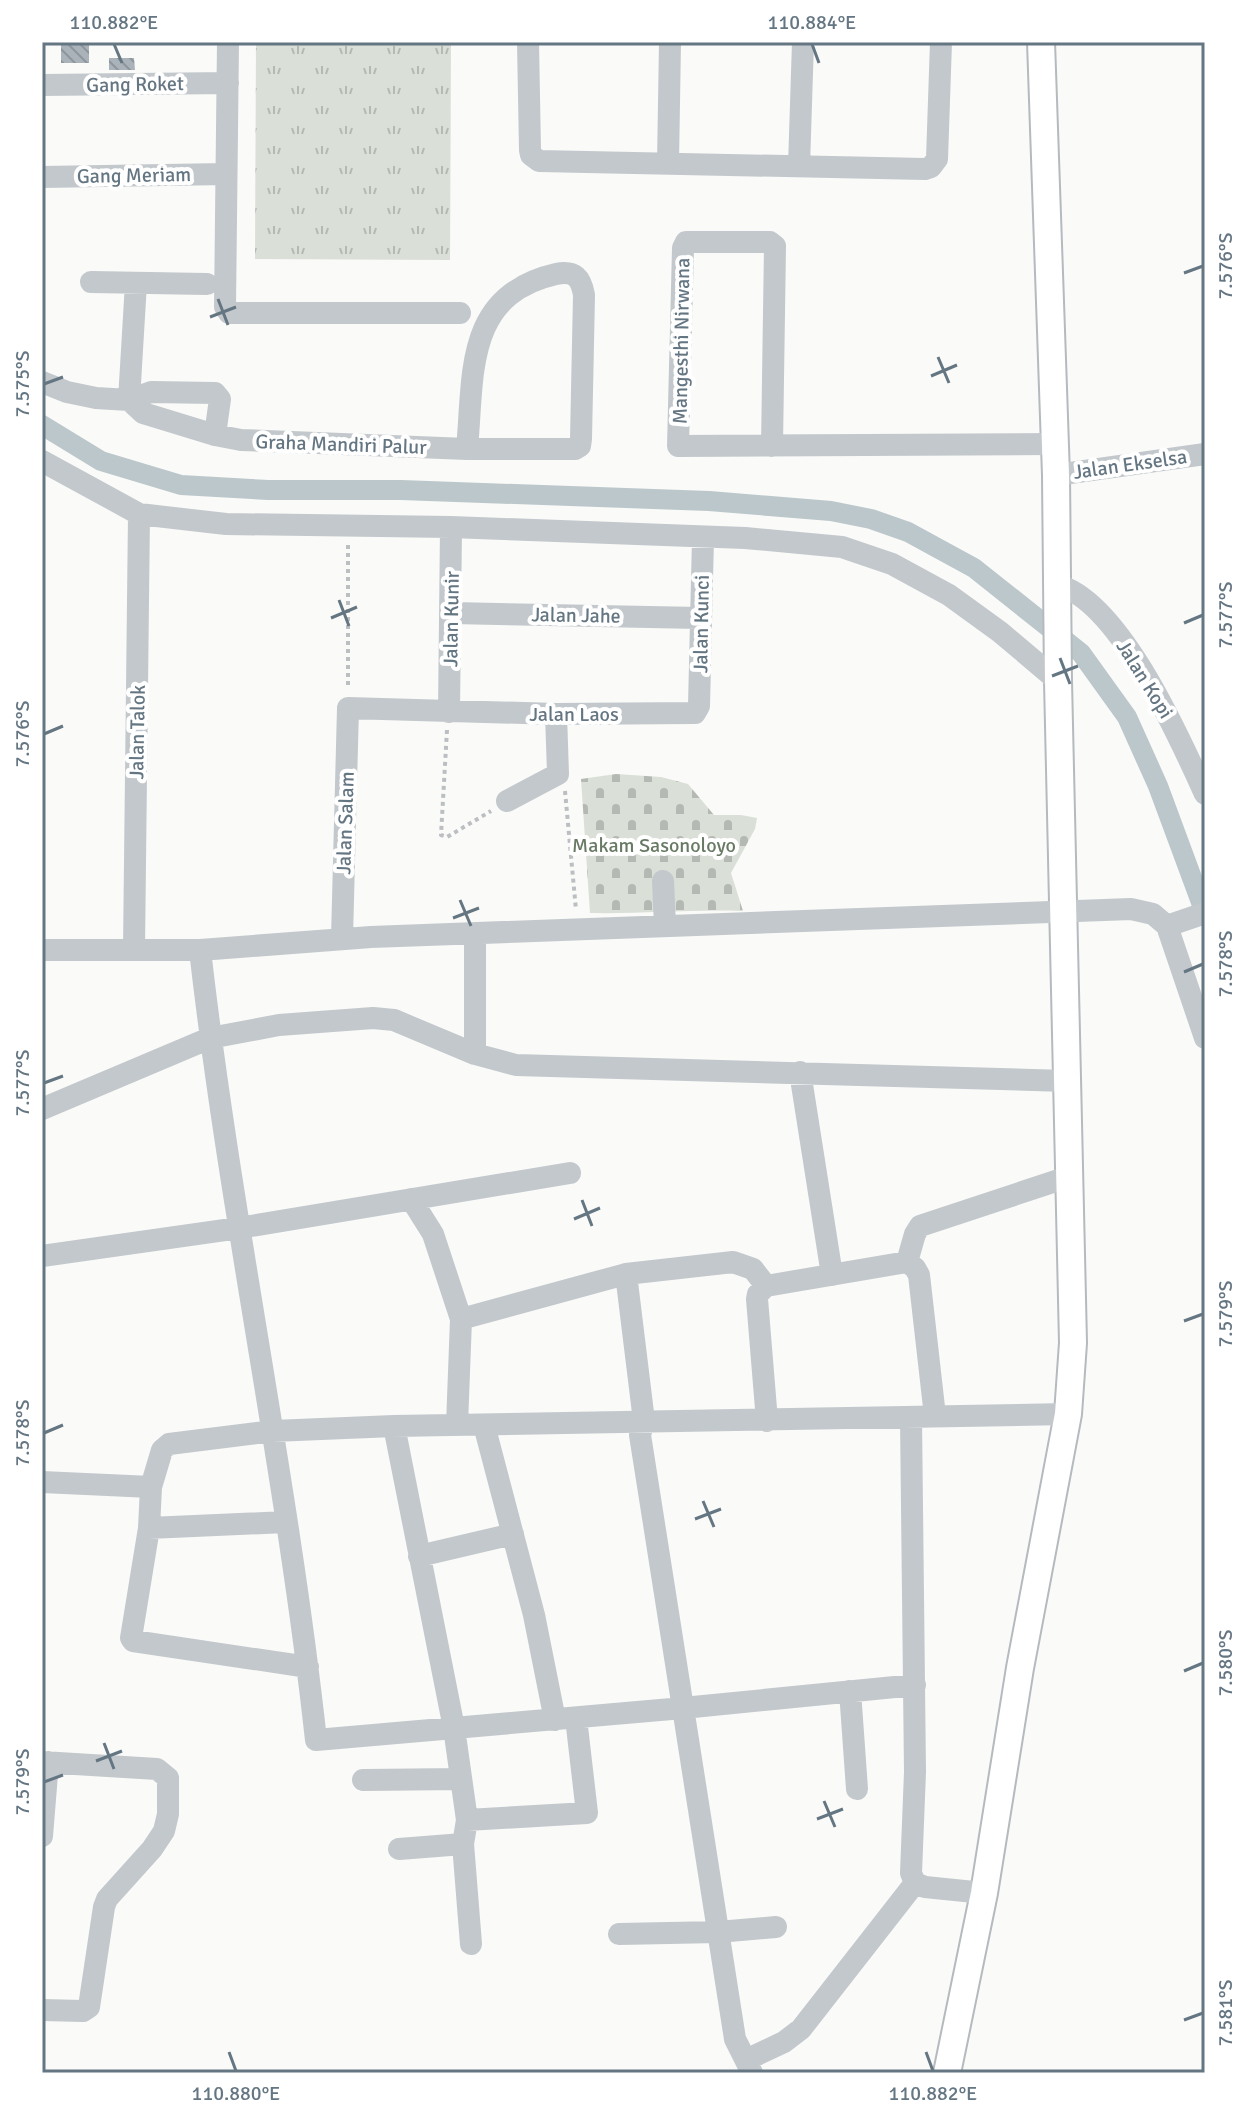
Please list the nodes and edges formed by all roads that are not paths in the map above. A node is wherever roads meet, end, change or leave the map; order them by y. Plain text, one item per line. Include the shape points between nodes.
1 (228, 42) edge
2 (528, 42) edge
3 (670, 42) edge
4 (803, 42) edge
5 (941, 42) edge
6 (1041, 42) edge
7 (228, 83) junction
8 (42, 85) edge
9 (668, 163) junction
10 (799, 166) junction
11 (226, 174) junction
12 (42, 177) edge
13 (91, 282) dead end
14 (136, 283) junction
15 (207, 284) dead end
16 (460, 313) dead end
17 (42, 382) edge
18 (129, 400) junction
19 (215, 435) junction
20 (1055, 444) junction
21 (772, 446) junction
22 (467, 449) junction
23 (1205, 454) edge
24 (42, 461) edge
25 (1056, 475) junction
26 (139, 514) junction
27 (451, 527) junction
28 (703, 538) junction
29 (1058, 588) junction
30 (452, 613) junction
31 (700, 618) junction
32 (1058, 674) junction
33 (348, 708) joint
34 (698, 710) joint
35 (449, 712) junction
36 (556, 714) junction
37 (1205, 794) edge
38 (507, 801) road end
39 (663, 881) dead end
40 (1065, 911) junction
41 (1205, 913) edge
42 (1172, 924) junction
43 (665, 926) junction
44 (475, 934) junction
45 (342, 938) junction
46 (134, 949) junction
47 (42, 950) edge
48 (200, 950) junction
49 (210, 1038) junction
50 (1205, 1038) edge
51 (475, 1054) junction
52 (800, 1072) junction
53 (1066, 1081) junction
54 (42, 1109) edge
55 (570, 1173) dead end
56 (1071, 1176) junction
57 (411, 1199) junction
58 (239, 1228) junction
59 (42, 1256) edge
60 (907, 1262) junction
61 (626, 1274) junction
62 (832, 1275) junction
63 (766, 1286) junction
64 (461, 1319) junction
65 (1068, 1414) junction
66 (935, 1416) junction
67 (911, 1418) junction
68 (644, 1421) junction
69 (767, 1421) junction
70 (457, 1425) junction
71 (484, 1425) junction
72 (394, 1426) junction
73 (273, 1431) junction
74 (42, 1482) edge
75 (151, 1487) junction
76 (286, 1522) junction
77 (149, 1528) junction
78 (513, 1534) junction
79 (419, 1556) junction
80 (308, 1667) junction
81 (915, 1685) junction
82 (850, 1691) junction
83 (683, 1708) junction
84 (566, 1719) junction
85 (454, 1728) junction
86 (45, 1762) edge
87 (461, 1779) junction
88 (363, 1780) dead end
89 (857, 1789) dead end
90 (467, 1820) junction
91 (42, 1836) edge
92 (463, 1844) junction
93 (399, 1849) dead end
94 (915, 1883) junction
95 (984, 1893) junction
96 (776, 1927) dead end
97 (718, 1932) junction
98 (619, 1934) dead end
99 (471, 1944) dead end
100 (42, 2010) edge
101 (949, 2066) edge
102 (750, 2067) edge

1 - 7 street
2 - 9 street via 530,150 535,159
3 - 9 street
4 - 10 street
5 - 10 street via 935,164 925,169
6 - 20 main road
7 - 8 street, Gang Roket
7 - 11 street
9 - 10 street
11 - 12 street, Gang Meriam
11 - 16 street via 229,313
13 - 14 street
14 - 15 street
14 - 18 street
17 - 18 street, Graha Mandiri Palur via 91,397
18 - 19 street, Graha Mandiri Palur via 143,413
18 - 19 street, Graha Mandiri Palur via 151,392 215,393 220,399
19 - 22 street, Graha Mandiri Palur
20 - 21 street, Mangesthi Nirwana
20 - 25 main road
21 - 21 street, Mangesthi Nirwana via 775,246 686,242 678,446
22 - 22 street, Graha Mandiri Palur via 580,446 584,295 574,274 520,286 482,329
23 - 25 street, Jalan Ekselsa
24 - 26 street
25 - 29 main road
26 - 27 street via 226,524
26 - 46 street, Jalan Talok
27 - 28 street
27 - 30 street, Jalan Kunir
28 - 31 street, Jalan Kunci
28 - 32 street via 842,547 892,564 949,595
29 - 32 main road
29 - 37 street, Jalan Kopi via 1084,599 1121,639 1173,724
30 - 31 street, Jalan Jahe
30 - 35 street, Jalan Kunir
31 - 34 street, Jalan Kunci
32 - 40 main road
33 - 35 street, Jalan Laos
33 - 45 street, Jalan Salam
34 - 36 street, Jalan Laos
35 - 36 street, Jalan Laos
36 - 38 street via 558,774
39 - 43 street
40 - 42 street via 1143,911
40 - 43 street
40 - 53 main road
41 - 42 street
42 - 50 street
43 - 44 street
44 - 45 street
44 - 51 street
45 - 48 street
46 - 47 street
46 - 48 street
48 - 49 street
49 - 51 street via 279,1025 373,1018 394,1020
49 - 54 street
49 - 58 street
51 - 52 street via 542,1067
52 - 53 street
52 - 62 street
53 - 56 main road
55 - 57 street
56 - 60 street via 920,1226
56 - 65 main road via 1073,1343
57 - 58 street
57 - 64 street via 433,1234
58 - 59 street
58 - 73 street
60 - 62 street
60 - 66 street via 919,1275
61 - 63 street via 733,1262 753,1269
61 - 64 street
61 - 68 street
62 - 63 street
63 - 69 street via 757,1299
64 - 70 street
65 - 66 street
65 - 95 main road
66 - 67 street
67 - 69 street
67 - 81 street
68 - 69 street
68 - 71 street
68 - 83 street via 640,1435
70 - 71 street
70 - 72 street
71 - 78 street
72 - 73 street
72 - 79 street
73 - 75 street via 169,1444 162,1450
73 - 76 street
74 - 75 street
75 - 77 street
76 - 77 street
76 - 80 street
77 - 80 street via 133,1641
78 - 79 street
78 - 84 street
79 - 85 street
80 - 85 street via 316,1740
81 - 82 street
81 - 94 street via 910,1863
82 - 83 street
82 - 89 street
83 - 84 street
83 - 97 street
84 - 85 street
84 - 90 street via 587,1813
85 - 87 street
86 - 91 street
86 - 100 street via 157,1769 168,1778 170,1790 164,1831 107,1899 89,2007
87 - 88 street
87 - 90 street
90 - 92 street
92 - 93 street
92 - 99 street
94 - 95 street
94 - 102 street via 807,2023
95 - 101 main road
96 - 97 street
97 - 98 street
97 - 102 street via 735,2039

